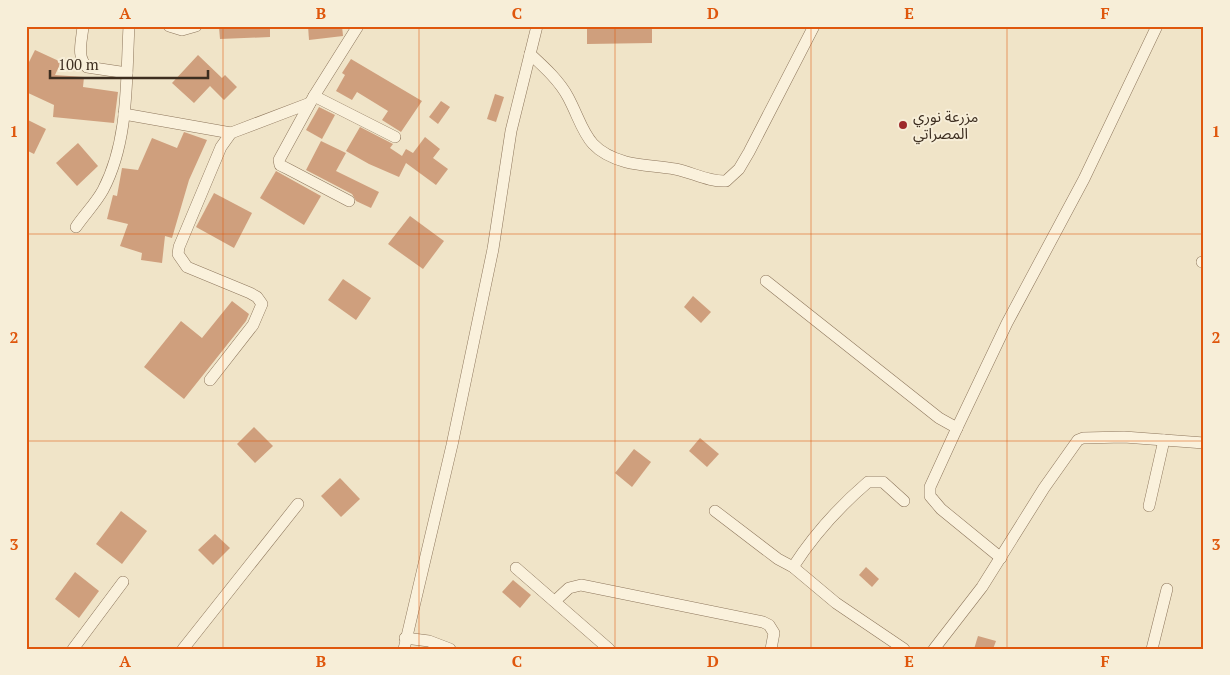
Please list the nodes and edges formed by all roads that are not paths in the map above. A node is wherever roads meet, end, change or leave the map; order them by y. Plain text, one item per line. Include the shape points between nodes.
1 (83, 26) edge
2 (129, 26) edge
3 (169, 26) edge
4 (196, 26) edge
5 (358, 26) edge
6 (537, 26) edge
7 (814, 26) edge
8 (1156, 26) edge
9 (530, 54) junction
10 (127, 72) junction
11 (312, 99) junction
12 (124, 114) junction
13 (231, 133) junction
14 (394, 137) dead end
15 (349, 202) dead end
16 (76, 227) dead end
17 (766, 281) dead end
18 (210, 380) dead end
19 (957, 428) junction
20 (1164, 440) junction
21 (1204, 443) edge
22 (904, 501) dead end
23 (298, 504) dead end
24 (1149, 506) dead end
25 (716, 511) dead end
26 (1001, 558) junction
27 (793, 567) junction
28 (516, 568) dead end
29 (123, 582) dead end
30 (1167, 589) dead end
31 (554, 601) junction
32 (404, 643) edge
33 (73, 649) edge
34 (183, 649) edge
35 (450, 649) edge
36 (609, 649) edge
37 (771, 649) edge
38 (904, 649) edge
39 (934, 649) edge
40 (1152, 649) edge

1 - 10 street via 82,62 87,67
2 - 10 street
3 - 4 street via 182,30
5 - 11 street
6 - 9 street
7 - 9 street via 749,152 739,169 726,181 624,161 598,148 581,129 567,96
8 - 19 street via 1084,179 1007,323
9 - 32 street via 511,131 491,258 451,453
10 - 12 street
11 - 13 street
11 - 14 street
11 - 15 street via 281,155 280,165
12 - 13 street
12 - 16 street via 103,190
13 - 18 street via 221,147 178,254 187,267 250,293 262,304 253,325
17 - 19 street via 939,418
19 - 26 street via 930,487 930,496
20 - 21 street
20 - 24 street
20 - 26 street via 1117,437 1078,440
22 - 27 street via 883,482 868,482 812,540
23 - 34 street
25 - 27 street
26 - 39 street
27 - 38 street via 836,603
28 - 31 street
29 - 33 street
30 - 40 street
31 - 36 street
31 - 37 street via 569,588 581,585 763,622 774,633
32 - 35 street via 429,641

